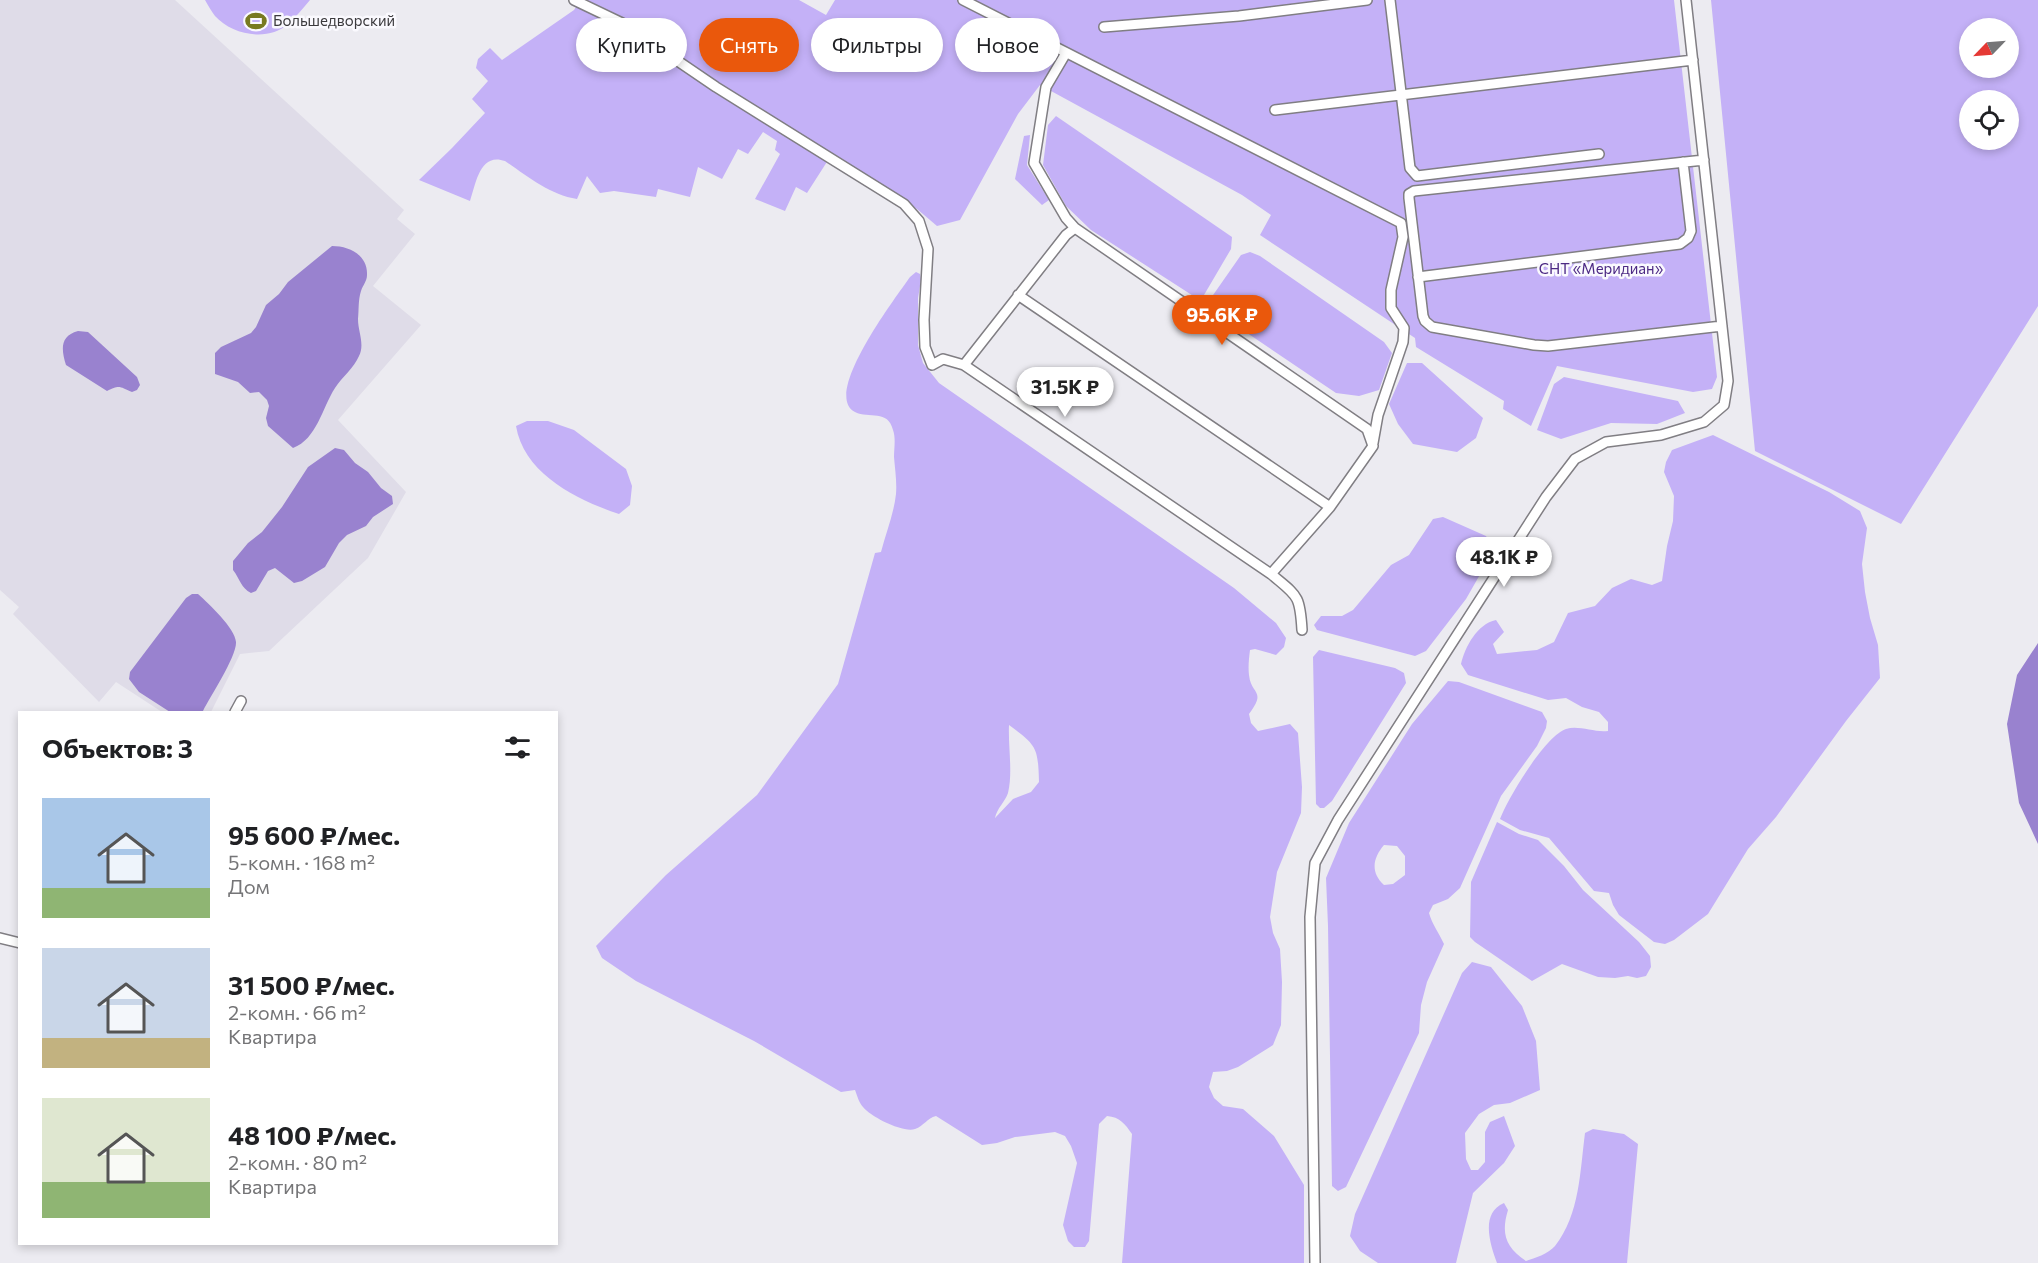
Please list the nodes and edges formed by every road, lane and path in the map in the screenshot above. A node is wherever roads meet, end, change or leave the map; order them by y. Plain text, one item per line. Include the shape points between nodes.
1 (574, 0) edge
2 (963, 0) edge
3 (1367, 0) edge
4 (1390, 0) edge
5 (1686, 0) edge
6 (1104, 27) dead end
7 (1066, 53) junction
8 (1693, 60) junction
9 (1401, 94) junction
10 (1275, 110) dead end
11 (1599, 154) dead end
12 (1704, 160) junction
13 (1683, 162) junction
14 (1075, 228) junction
15 (1418, 277) junction
16 (1018, 295) junction
17 (1722, 326) junction
18 (964, 365) junction
19 (1373, 446) junction
20 (1330, 507) junction
21 (1271, 574) junction
22 (1302, 630) dead end
23 (240, 701) dead end
24 (235, 711) edge
25 (0, 938) edge
26 (18, 942) edge
27 (1315, 1263) edge

1 - 18 street via 622,23 716,87 904,204 919,221 928,249 925,347 932,364 943,359
2 - 7 street
3 - 6 street
4 - 9 street
5 - 8 street
7 - 14 street via 1046,87 1034,163
7 - 19 street via 1401,223 1403,237 1391,308 1404,328 1403,342 1378,415
8 - 9 street
8 - 12 street
9 - 10 street
9 - 11 street via 1410,168 1418,176
12 - 13 street
12 - 17 street
13 - 15 street via 1691,231 1680,244
13 - 15 street via 1414,191 1409,198
14 - 16 street
14 - 19 street via 1367,429
15 - 17 street via 1423,316 1432,327 1534,345 1570,345
16 - 18 street
16 - 20 street
17 - 27 street via 1728,381 1724,405 1704,422 1661,435 1606,442 1575,459 1546,497 1315,863 1310,917
18 - 21 street
19 - 20 street
20 - 21 street
21 - 22 street via 1296,596
23 - 24 street
25 - 26 street

